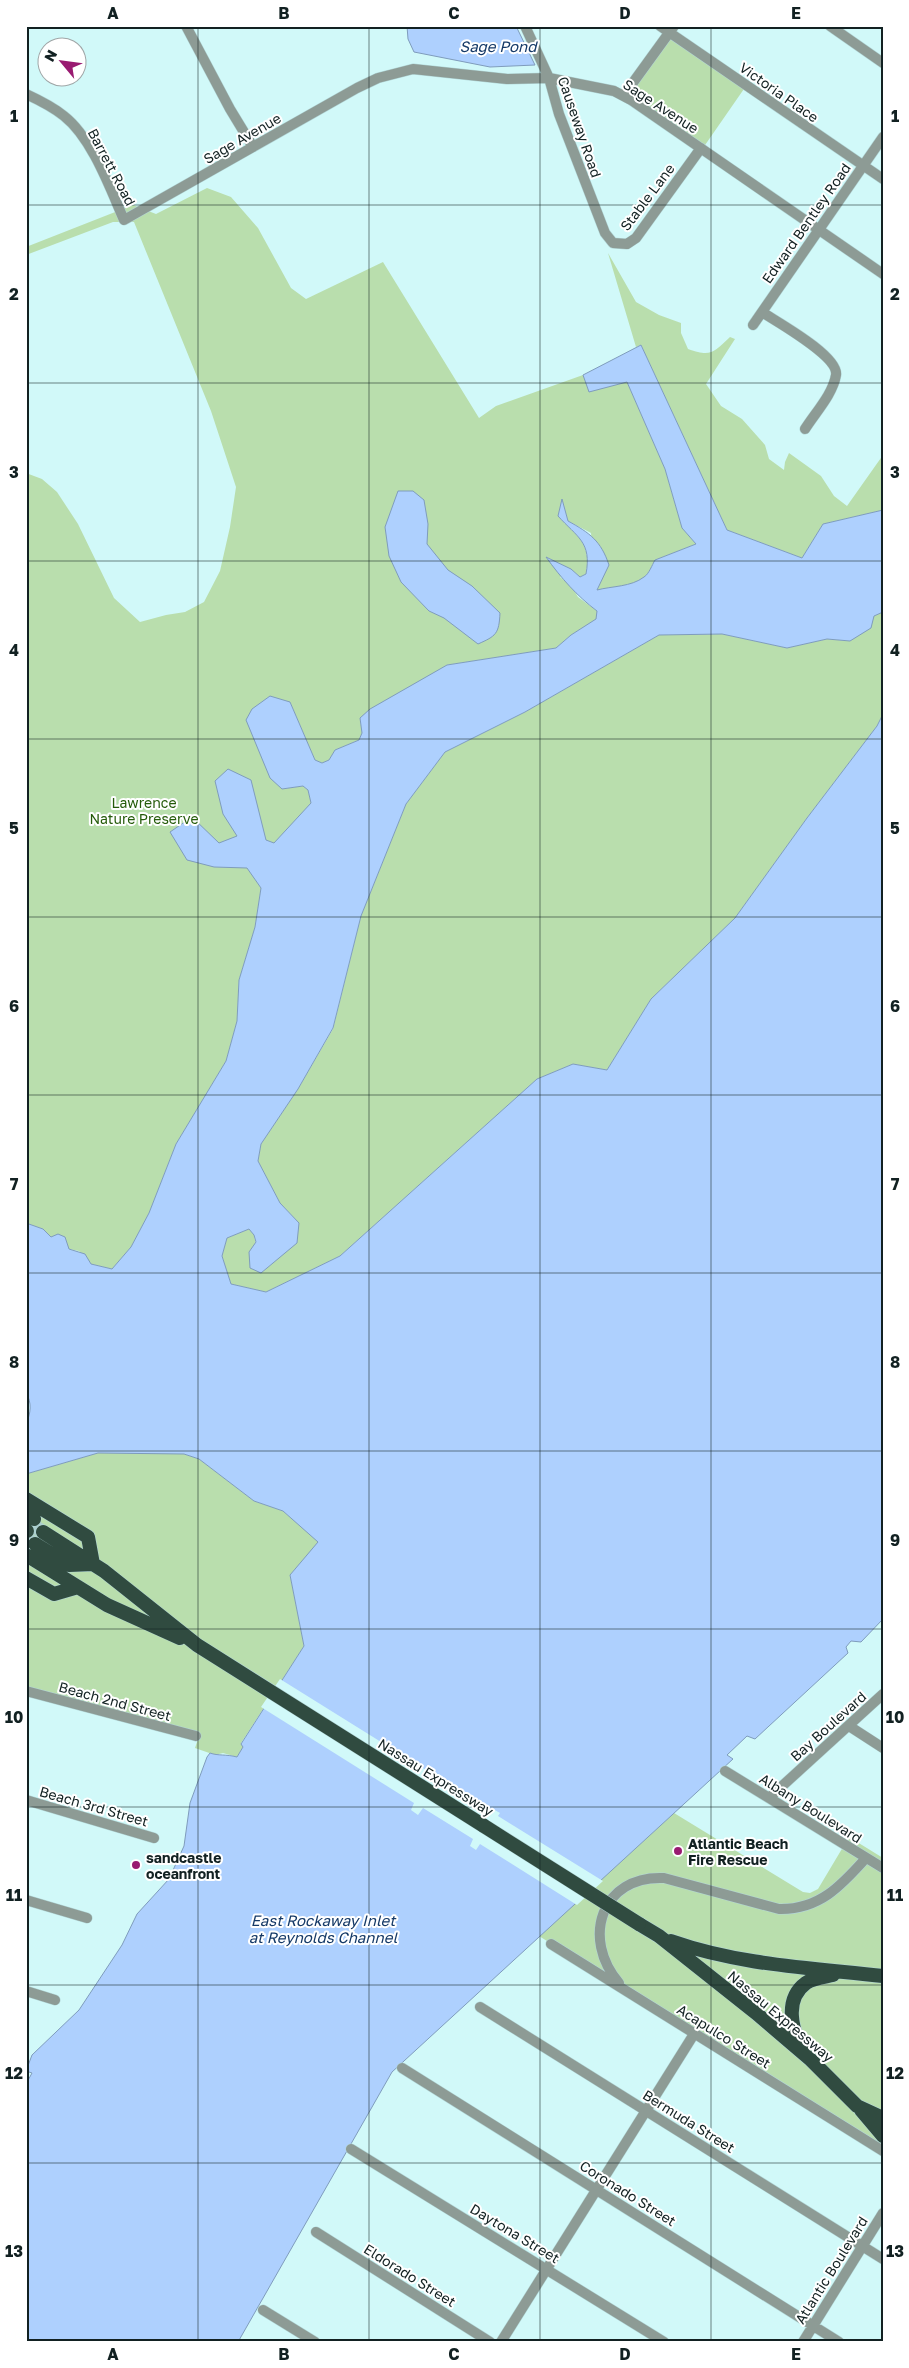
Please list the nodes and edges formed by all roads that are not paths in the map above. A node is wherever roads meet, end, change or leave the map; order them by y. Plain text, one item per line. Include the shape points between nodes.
1 (186, 26) edge
2 (525, 26) edge
3 (660, 26) edge
4 (830, 26) edge
5 (672, 29) edge
6 (883, 63) edge
7 (550, 78) junction
8 (26, 94) edge
9 (624, 95) junction
10 (883, 137) edge
11 (253, 147) junction
12 (701, 148) junction
13 (863, 166) junction
14 (883, 179) edge
15 (124, 220) joint
16 (818, 230) junction
17 (607, 238) joint
18 (883, 274) edge
19 (762, 312) junction
20 (752, 325) dead end
21 (805, 429) dead end
22 (26, 1499) edge
23 (33, 1531) edge
24 (93, 1564) junction
25 (26, 1570) edge
26 (26, 1578) edge
27 (78, 1587) junction
28 (196, 1645) junction
29 (26, 1691) edge
30 (883, 1694) edge
31 (849, 1726) junction
32 (196, 1736) dead end
33 (883, 1748) edge
34 (726, 1771) dead end
35 (769, 1798) junction
36 (26, 1800) edge
37 (154, 1838) dead end
38 (866, 1858) junction
39 (883, 1868) edge
40 (26, 1900) edge
41 (87, 1918) dead end
42 (659, 1936) junction
43 (552, 1944) dead end
44 (883, 1971) edge
45 (844, 1973) junction
46 (868, 1974) junction
47 (883, 1976) edge
48 (624, 1990) junction
49 (26, 1991) edge
50 (55, 2000) dead end
51 (480, 2007) dead end
52 (694, 2034) junction
53 (811, 2060) junction
54 (402, 2068) dead end
55 (857, 2106) junction
56 (646, 2111) junction
57 (883, 2118) edge
58 (883, 2136) edge
59 (351, 2149) dead end
60 (883, 2152) edge
61 (596, 2190) junction
62 (883, 2213) edge
63 (316, 2232) dead end
64 (862, 2246) junction
65 (883, 2259) edge
66 (547, 2268) junction
67 (264, 2310) dead end
68 (813, 2325) junction
69 (315, 2342) edge
70 (490, 2342) edge
71 (501, 2342) edge
72 (664, 2342) edge
73 (803, 2342) edge
74 (839, 2342) edge

1 - 11 street
2 - 7 street, Causeway Road
3 - 5 street, Victoria Place
4 - 6 street
5 - 9 street
5 - 13 street, Victoria Place
7 - 9 street, Sage Avenue
7 - 11 street, Sage Avenue via 507,78 413,70 395,72 357,88
7 - 17 street, Causeway Road via 559,114
8 - 15 street, Barrett Road via 74,125 107,181
9 - 12 street, Sage Avenue
10 - 13 street, Edward Bentley Road
11 - 15 street, Sage Avenue
12 - 16 street, Sage Avenue
12 - 17 street, Stable Lane via 636,238 618,245
13 - 14 street, Victoria Place
13 - 16 street, Edward Bentley Road
16 - 18 street, Sage Avenue
16 - 19 street, Edward Bentley Road
19 - 20 street, Edward Bentley Road
19 - 21 street via 824,354 836,367 831,390
22 - 24 highway via 88,1537
23 - 24 highway, Nassau Expressway
23 - 27 highway via 60,1583
24 - 28 highway, Nassau Expressway
25 - 27 highway via 57,1588
26 - 27 highway via 54,1594
27 - 28 highway, Nassau Expressway via 139,1621
28 - 42 highway, Nassau Expressway, bridge
29 - 32 street, Beach 2nd Street
30 - 31 street, Bay Boulevard
31 - 33 street
31 - 35 street, Bay Boulevard
34 - 35 street, Albany Boulevard
35 - 38 street, Albany Boulevard
36 - 37 street, Beach 3rd Street
38 - 39 street, Albany Boulevard
38 - 48 street via 835,1891 818,1902 797,1908 779,1909 664,1878 643,1878 622,1889 610,1901 600,1927 600,1947 608,1969
40 - 41 street
42 - 45 highway, Nassau Expressway via 722,1955
42 - 53 highway, Nassau Expressway
43 - 48 street, Acapulco Street
44 - 46 highway
45 - 46 highway, Nassau Expressway
45 - 53 highway via 805,1984 792,2008 792,2023 798,2041
46 - 47 highway, Nassau Expressway
48 - 52 street, Acapulco Street
49 - 50 street
51 - 56 street, Bermuda Street
52 - 56 street
52 - 60 street, Acapulco Street
53 - 55 highway, Nassau Expressway
54 - 61 street, Coronado Street
55 - 57 highway, Nassau Expressway
55 - 58 highway
56 - 61 street
56 - 64 street, Bermuda Street
59 - 66 street, Daytona Street
61 - 66 street
61 - 68 street, Coronado Street
62 - 64 street, Atlantic Boulevard
63 - 70 street, Eldorado Street
64 - 65 street, Bermuda Street
64 - 68 street, Atlantic Boulevard
66 - 71 street
66 - 72 street, Daytona Street
67 - 69 street
68 - 73 street, Atlantic Boulevard
68 - 74 street, Coronado Street

